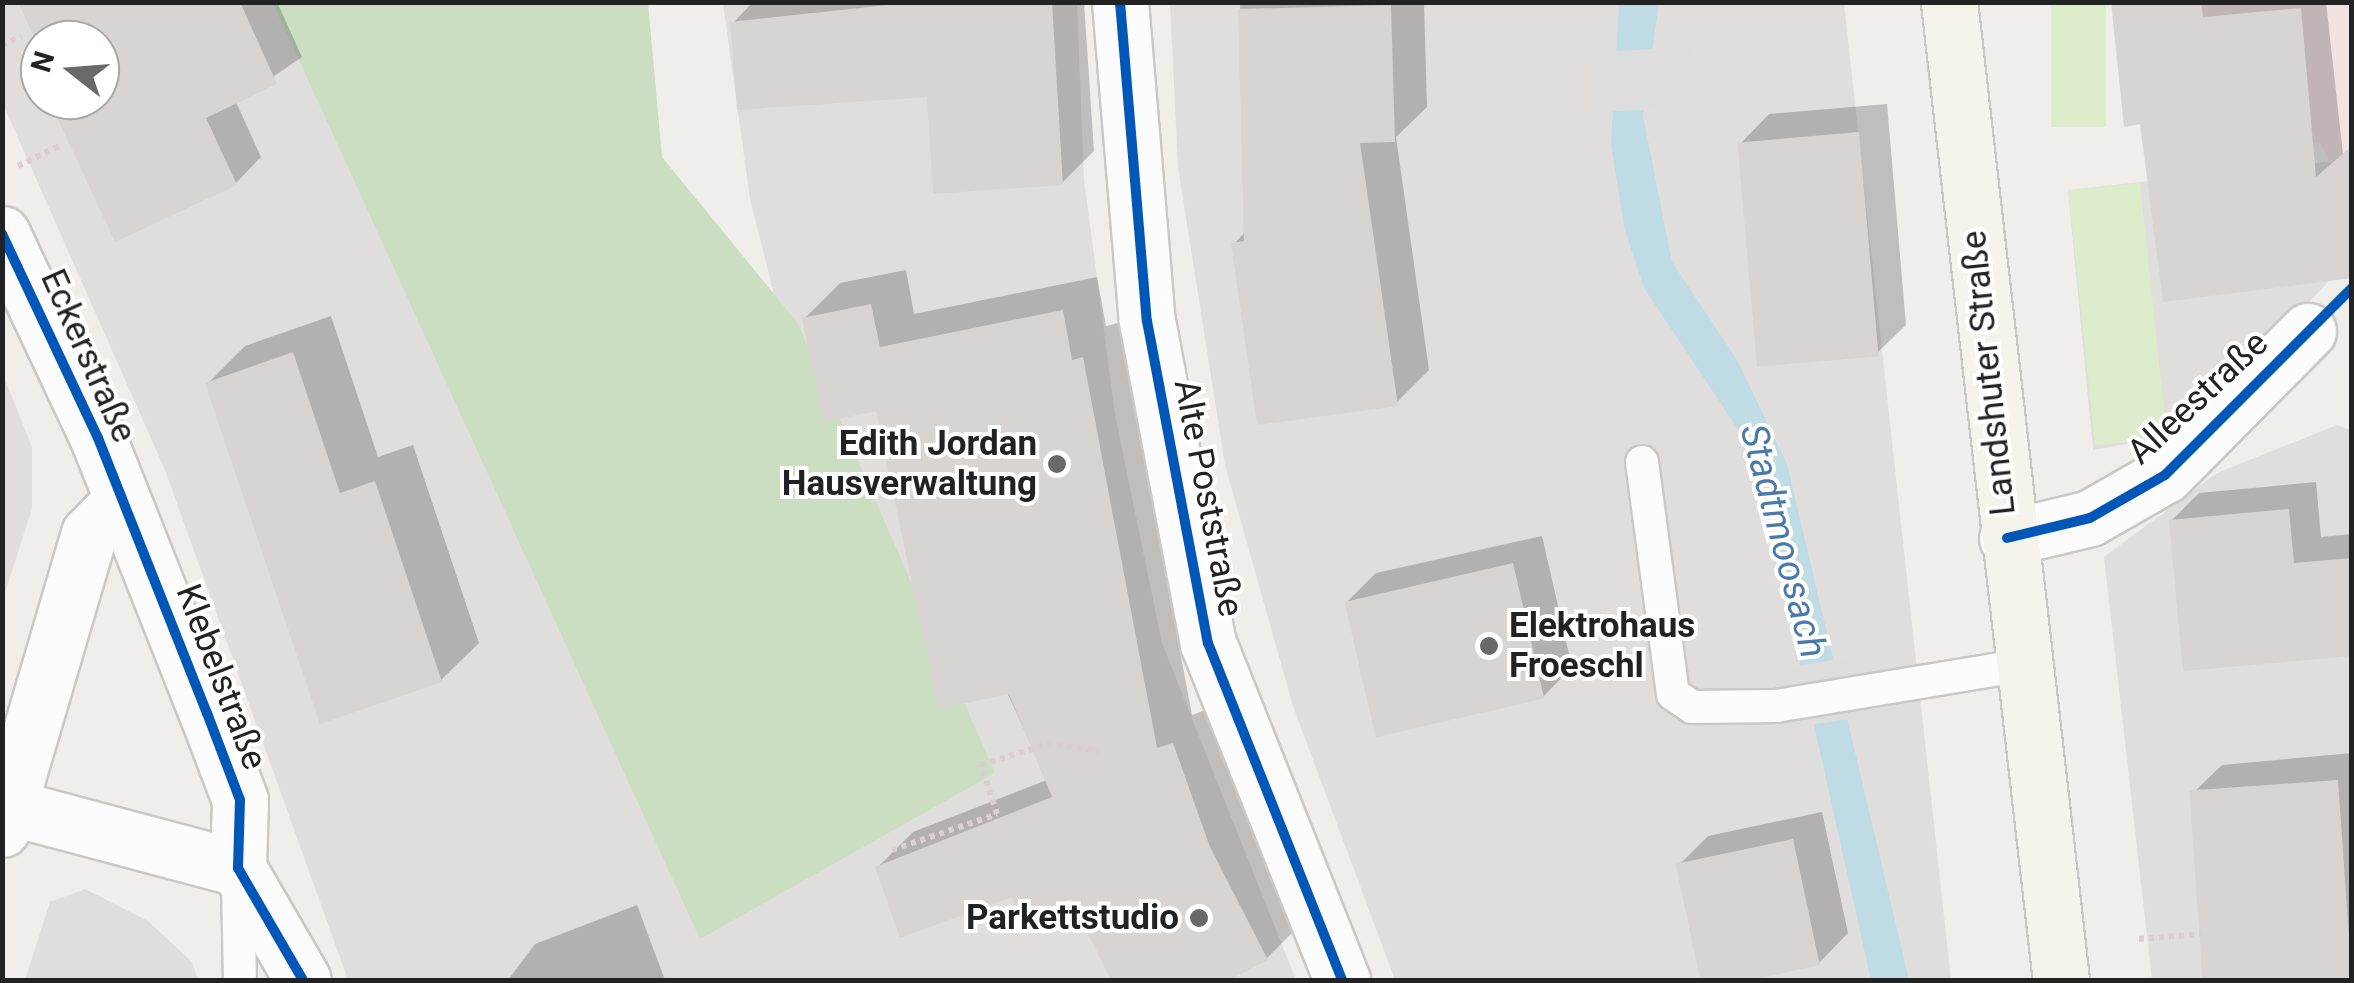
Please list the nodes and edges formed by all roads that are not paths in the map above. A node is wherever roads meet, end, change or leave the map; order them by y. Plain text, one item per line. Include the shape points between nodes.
1 (1120, 2) edge
2 (1949, 2) edge
3 (2, 234) edge
4 (2308, 332) dead end
5 (1642, 462) dead end
6 (120, 502) junction
7 (2007, 538) junction
8 (2024, 665) junction
9 (5, 814) edge
10 (238, 868) junction
11 (240, 980) edge
12 (303, 980) edge
13 (1342, 980) edge
14 (2061, 980) edge

1 - 13 street, Alte Poststraße via 1147,321 1208,643
2 - 7 main road, Landshuter Straße
3 - 6 street, Eckerstraße
4 - 7 street, Alleestraße via 2165,476 2090,518
5 - 8 lane via 1674,694 1692,707 1776,706
6 - 9 street via 89,534
6 - 10 street, Klebelstraße via 240,800
7 - 8 main road, Landshuter Straße
8 - 14 main road, Landshuter Straße
9 - 10 street
10 - 11 lane
10 - 12 street

